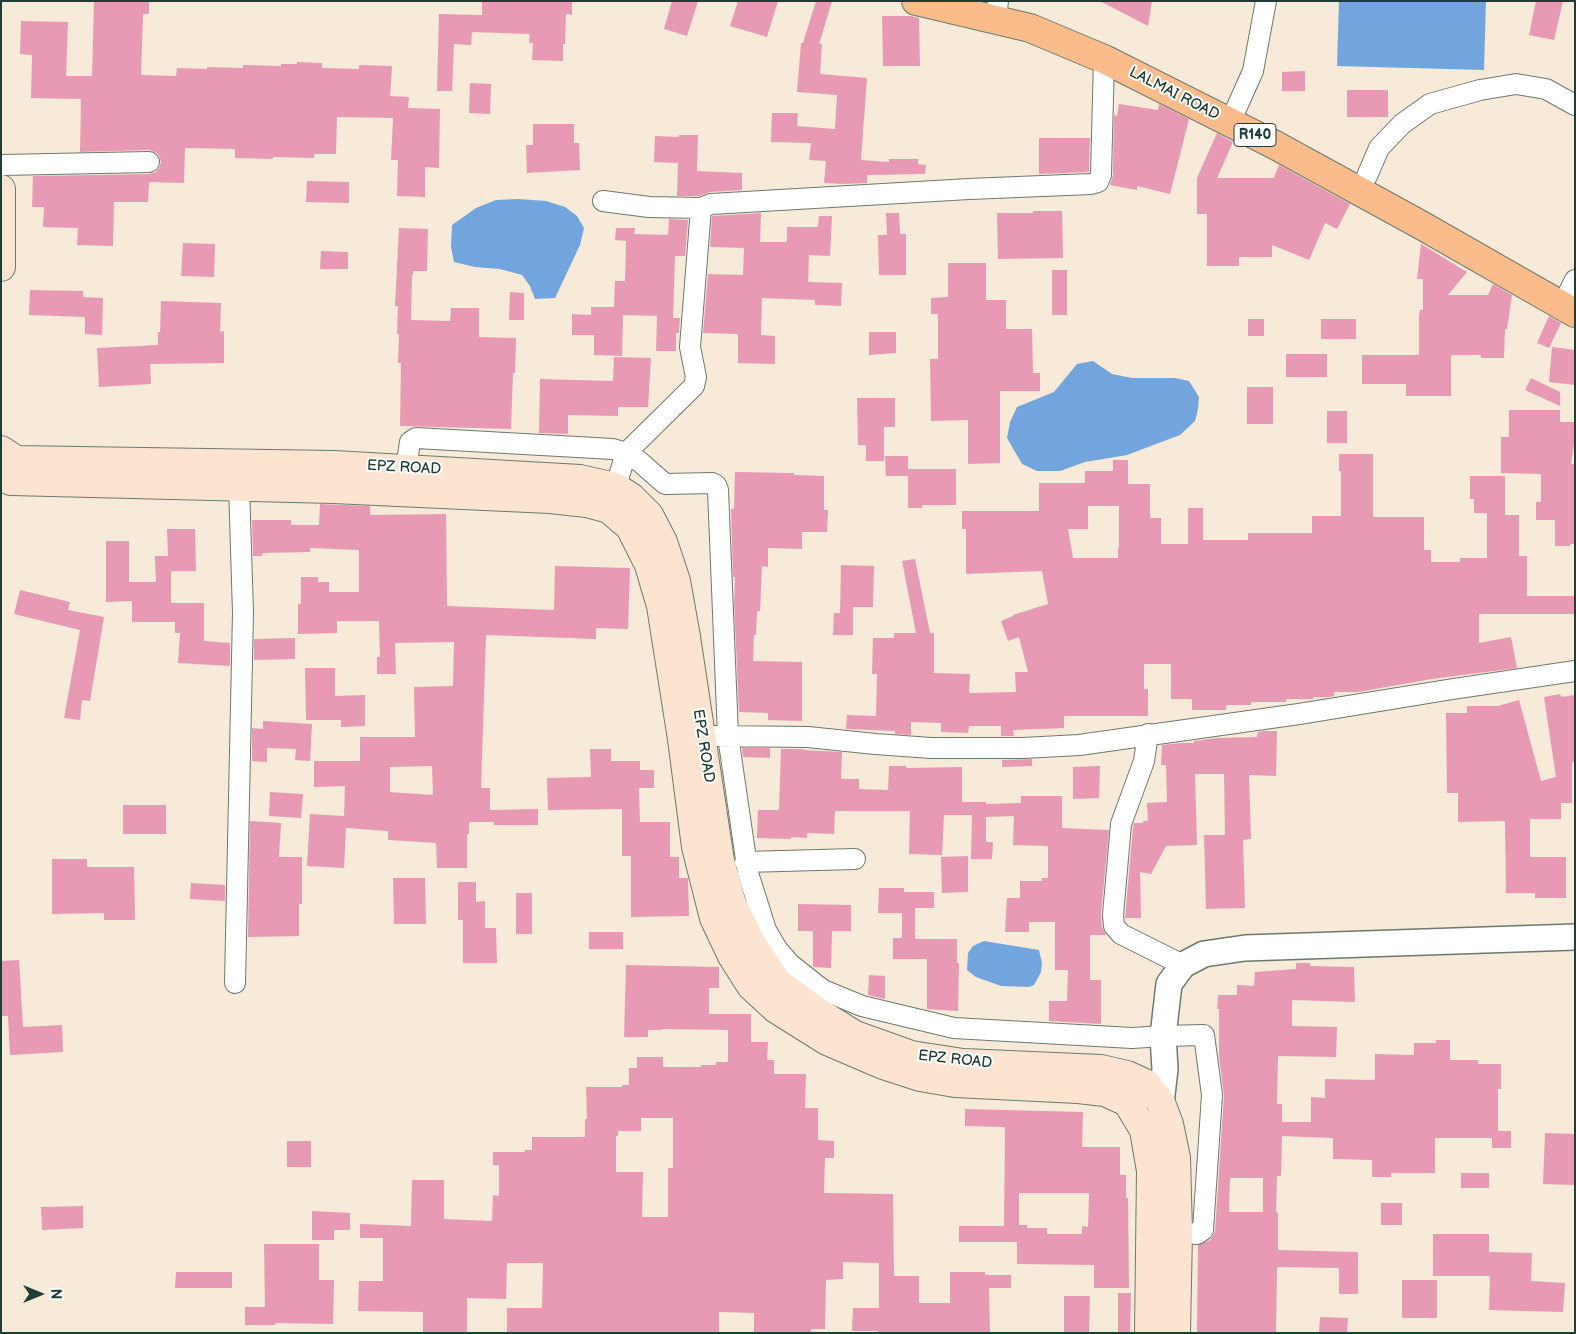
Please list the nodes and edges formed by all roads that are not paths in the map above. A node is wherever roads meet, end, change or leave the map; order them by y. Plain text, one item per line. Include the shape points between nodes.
1 (916, 1) edge
2 (1266, 1) edge
3 (997, 6) edge
4 (1104, 59) junction
5 (1575, 105) edge
6 (1236, 110) junction
7 (149, 162) dead end
8 (1, 165) edge
9 (1367, 176) junction
10 (1, 189) edge
11 (603, 201) dead end
12 (701, 208) junction
13 (1, 267) edge
14 (1571, 298) edge
15 (1, 450) edge
16 (626, 453) junction
17 (406, 468) junction
18 (333, 477) junction
19 (1, 478) edge
20 (239, 486) junction
21 (612, 498) junction
22 (1575, 671) edge
23 (1148, 734) junction
24 (704, 737) junction
25 (855, 859) dead end
26 (746, 862) junction
27 (1575, 937) edge
28 (1183, 965) junction
29 (235, 983) dead end
30 (1163, 1036) junction
31 (1161, 1103) junction
32 (1178, 1232) junction
33 (1149, 1333) edge
34 (1176, 1333) edge

1 - 3 main road, LALMAI ROAD / R140
2 - 6 street via 1253,71
3 - 4 main road, LALMAI ROAD / R140 via 1030,28
3 - 6 main road, LALMAI ROAD / R140 via 1064,24 1128,52
4 - 12 street via 1101,175 1098,182 711,204
4 - 14 main road, LALMAI ROAD / R140 via 1275,145 1421,225
5 - 9 street via 1546,89 1516,84 1430,104 1402,124 1379,148
6 - 9 main road, LALMAI ROAD / R140
7 - 8 street
9 - 14 main road, LALMAI ROAD / R140
10 - 13 main road
11 - 12 street via 649,207
12 - 16 street via 690,347 696,377 694,386
15 - 18 main road, EPZ ROAD via 16,460
16 - 17 street via 613,449 416,438 410,442
16 - 21 street
16 - 24 street via 662,483 712,483 717,487
17 - 18 main road, EPZ ROAD
17 - 21 main road, EPZ ROAD via 580,479
18 - 20 main road, EPZ ROAD
18 - 21 main road, EPZ ROAD via 587,503
19 - 20 main road, EPZ ROAD via 11,481
20 - 29 street via 243,613
21 - 24 main road, EPZ ROAD via 649,565
22 - 23 street
23 - 24 street via 1079,745 1023,748 930,748 808,737
23 - 28 street via 1144,761 1121,824 1114,926 1121,934
24 - 26 street
24 - 31 main road, EPZ ROAD via 720,861 732,904 752,944 777,982 855,1035 911,1055 963,1063 1101,1069 1147,1084
24 - 33 main road, EPZ ROAD via 696,847 714,918 751,986 776,1009 848,1050 883,1066 920,1077 964,1084 1105,1092 1127,1102 1144,1130 1152,1171
25 - 26 street
26 - 30 street via 766,930 777,949 790,964 823,990 862,1006 954,1028 1132,1038
27 - 28 street via 1245,948 1204,954
28 - 30 street via 1169,984
30 - 31 street via 1165,1069
30 - 32 street via 1205,1036 1212,1095 1203,1230 1197,1234
31 - 32 main road, EPZ ROAD via 1176,1158
32 - 34 main road, EPZ ROAD

